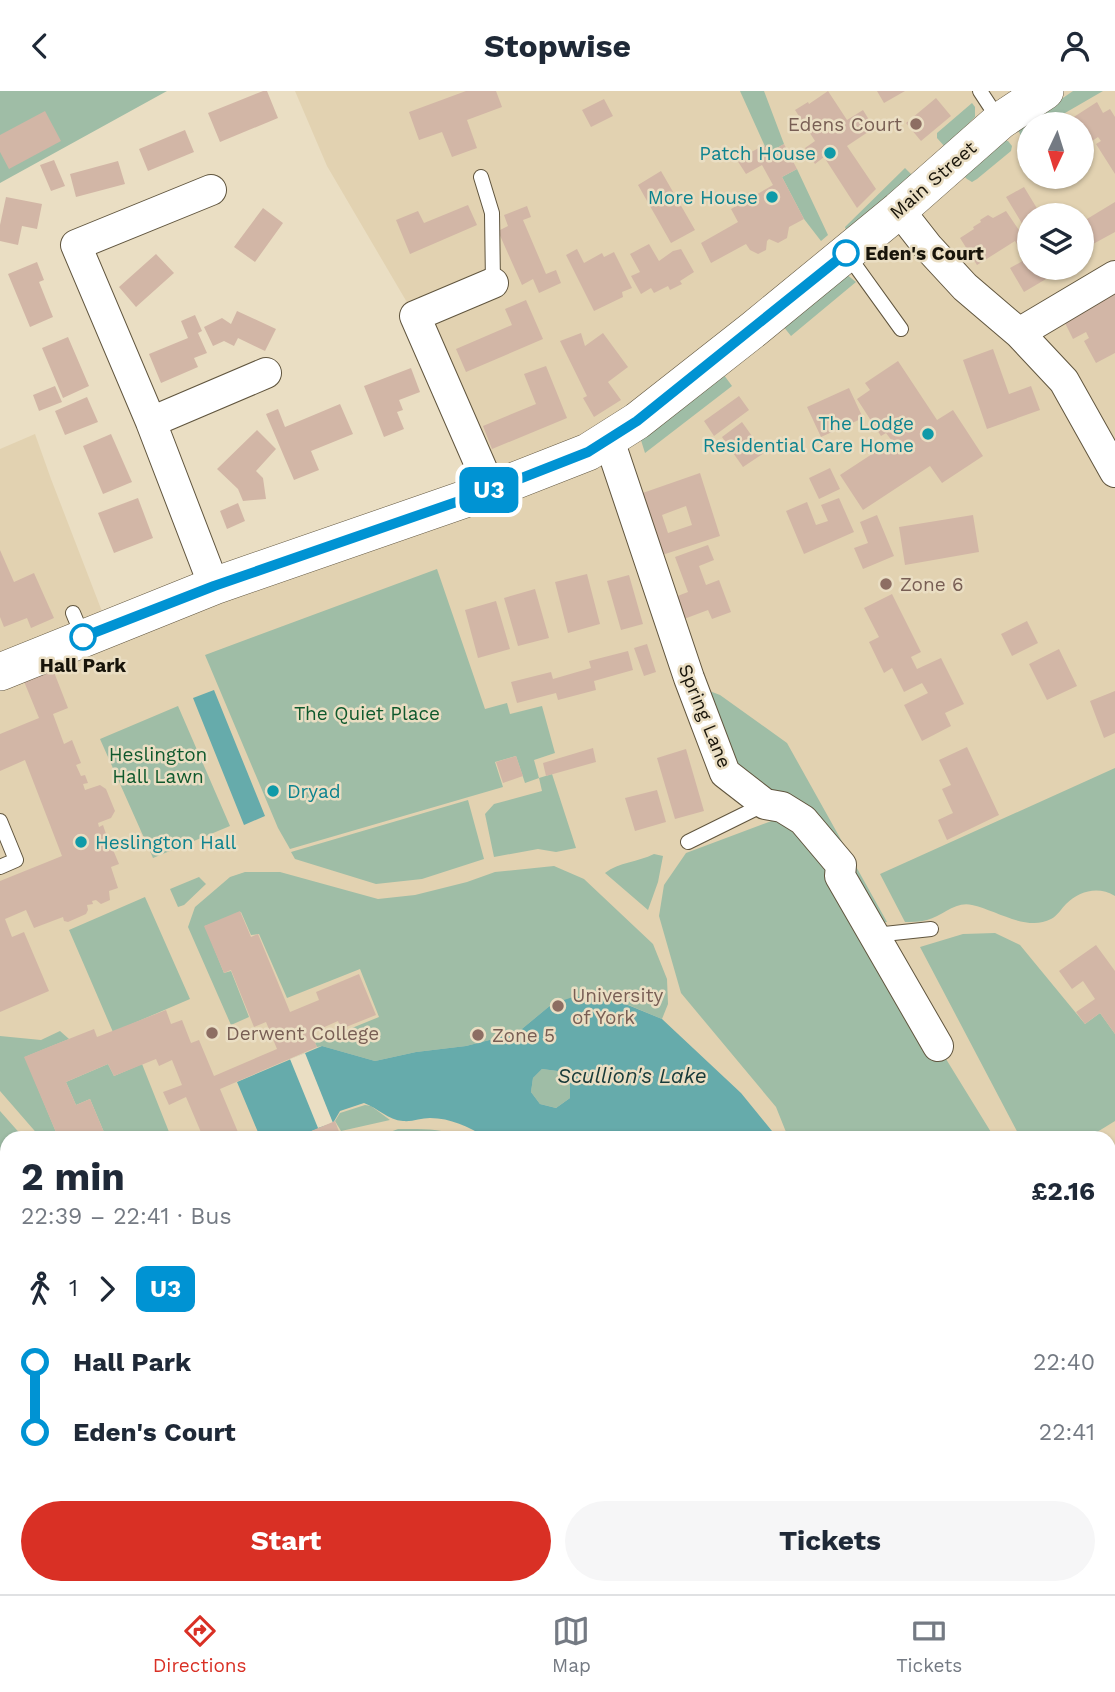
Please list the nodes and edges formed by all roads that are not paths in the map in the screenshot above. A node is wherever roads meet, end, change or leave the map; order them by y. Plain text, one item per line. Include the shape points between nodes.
1 (980, 91) edge
2 (1045, 91) edge
3 (1000, 121) junction
4 (481, 177) dead end
5 (211, 190) dead end
6 (899, 210) junction
7 (846, 253) junction
8 (1115, 276) edge
9 (493, 283) joint
10 (901, 329) dead end
11 (1019, 333) junction
12 (266, 373) dead end
13 (151, 422) junction
14 (609, 440) junction
15 (1115, 472) edge
16 (491, 490) junction
17 (214, 586) junction
18 (0, 672) edge
19 (765, 804) junction
20 (0, 821) edge
21 (688, 842) dead end
22 (0, 867) edge
23 (931, 929) dead end
24 (875, 935) junction
25 (938, 1046) dead end

1 - 3 lane
2 - 3 street, Main Street
3 - 6 street, Main Street
4 - 9 lane via 492,213
5 - 13 street via 76,245
6 - 7 street, Main Street
6 - 11 street via 965,287
7 - 10 lane
7 - 14 street, Main Street
8 - 11 street
9 - 16 street via 415,316
11 - 15 street via 1064,381
12 - 13 street
13 - 17 street
14 - 16 street, Main Street
14 - 19 street, Spring Lane via 725,773
16 - 17 street, Main Street
17 - 18 street, Main Street via 78,625
19 - 21 lane
19 - 24 street, Spring Lane via 782,807 817,834 841,865 840,876
20 - 22 lane via 16,860
23 - 24 lane
24 - 25 street, Spring Lane

